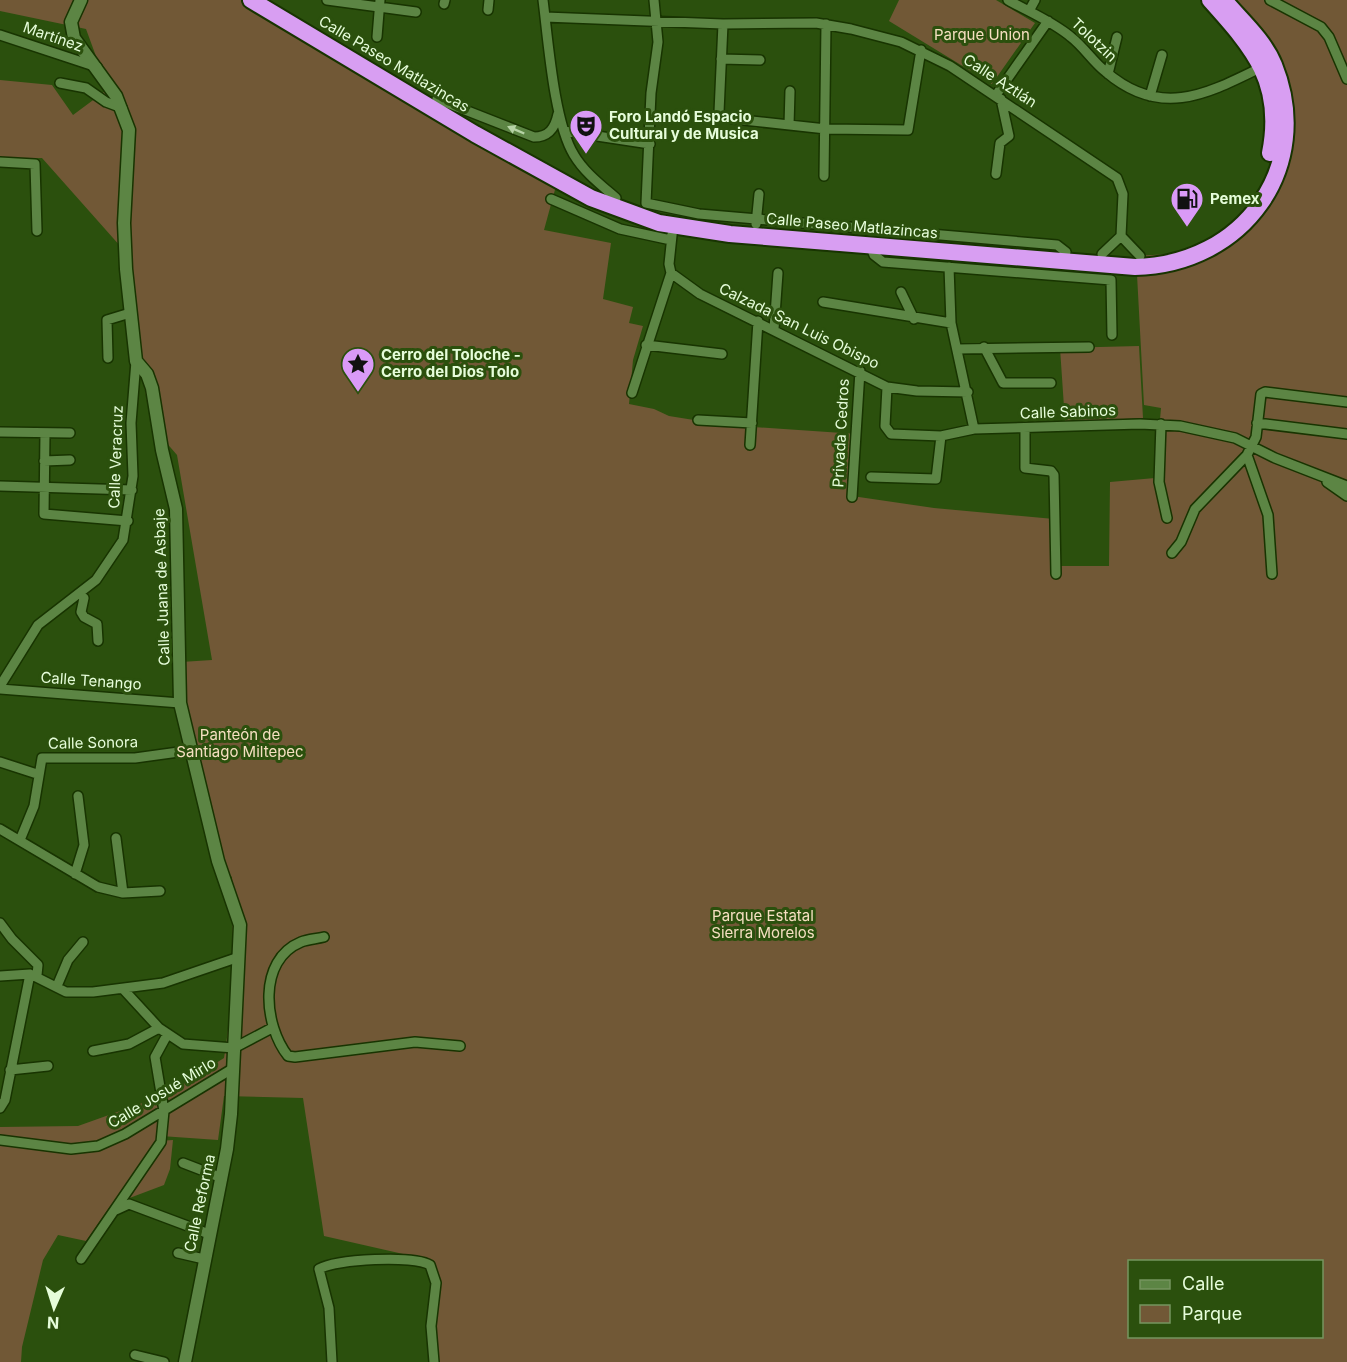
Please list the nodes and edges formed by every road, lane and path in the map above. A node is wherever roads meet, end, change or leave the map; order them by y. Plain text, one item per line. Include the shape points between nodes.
1 (81, 0) edge
2 (251, 0) edge
3 (270, 0) edge
4 (543, 0) edge
5 (654, 0) edge
6 (1008, 0) edge
7 (1035, 0) edge
8 (1210, 0) edge
9 (1224, 0) edge
10 (1270, 0) edge
11 (330, 1) edge
12 (380, 4) edge
13 (1029, 11) junction
14 (416, 12) dead end
15 (545, 17) junction
16 (1048, 21) junction
17 (658, 22) junction
18 (723, 24) junction
19 (826, 24) junction
20 (0, 35) edge
21 (377, 37) dead end
22 (1117, 37) dead end
23 (921, 50) junction
24 (1162, 55) dead end
25 (354, 56) junction
26 (721, 59) junction
27 (760, 60) dead end
28 (1263, 67) junction
29 (97, 68) junction
30 (1108, 74) junction
31 (1347, 79) edge
32 (60, 83) dead end
33 (790, 91) dead end
34 (1150, 96) junction
35 (999, 97) junction
36 (437, 99) junction
37 (122, 108) junction
38 (559, 112) junction
39 (789, 125) junction
40 (826, 129) junction
41 (564, 131) junction
42 (650, 144) junction
43 (0, 162) edge
44 (996, 174) dead end
45 (824, 176) dead end
46 (759, 194) dead end
47 (616, 198) junction
48 (551, 199) dead end
49 (756, 223) junction
50 (38, 231) dead end
51 (672, 233) junction
52 (793, 234) junction
53 (1121, 236) junction
54 (870, 245) junction
55 (1066, 252) junction
56 (1102, 254) junction
57 (1003, 256) junction
58 (1140, 256) junction
59 (949, 267) junction
60 (671, 273) junction
61 (778, 273) dead end
62 (1014, 273) junction
63 (901, 292) dead end
64 (823, 302) dead end
65 (130, 313) junction
66 (914, 319) junction
67 (758, 321) junction
68 (951, 323) junction
69 (774, 329) junction
70 (1112, 335) dead end
71 (646, 345) junction
72 (984, 347) junction
73 (1089, 347) dead end
74 (958, 349) junction
75 (722, 354) dead end
76 (108, 358) dead end
77 (136, 361) junction
78 (860, 371) junction
79 (1051, 383) dead end
80 (887, 387) junction
81 (968, 392) junction
82 (632, 393) dead end
83 (1347, 402) edge
84 (698, 420) dead end
85 (752, 423) junction
86 (1257, 423) junction
87 (1161, 424) junction
88 (974, 429) junction
89 (1025, 429) junction
90 (0, 432) edge
91 (45, 433) junction
92 (70, 433) dead end
93 (1347, 434) edge
94 (941, 436) junction
95 (750, 445) dead end
96 (1250, 450) junction
97 (70, 460) dead end
98 (44, 461) junction
99 (1318, 475) junction
100 (871, 477) dead end
101 (0, 486) edge
102 (1347, 486) edge
103 (43, 487) junction
104 (132, 490) junction
105 (1347, 496) edge
106 (852, 497) dead end
107 (1167, 518) dead end
108 (128, 520) junction
109 (1172, 553) dead end
110 (1056, 574) dead end
111 (1272, 574) dead end
112 (84, 598) dead end
113 (98, 641) dead end
114 (0, 688) edge
115 (180, 703) junction
116 (193, 750) junction
117 (0, 762) edge
118 (37, 774) junction
119 (78, 796) dead end
120 (0, 829) edge
121 (116, 838) dead end
122 (20, 840) junction
123 (75, 874) junction
124 (160, 891) dead end
125 (123, 892) junction
126 (0, 922) edge
127 (324, 937) dead end
128 (83, 942) dead end
129 (240, 957) junction
130 (33, 974) junction
131 (0, 976) edge
132 (57, 986) junction
133 (124, 990) junction
134 (159, 1028) junction
135 (272, 1028) junction
136 (167, 1035) junction
137 (460, 1046) dead end
138 (234, 1048) junction
139 (93, 1051) dead end
140 (48, 1066) dead end
141 (232, 1069) junction
142 (10, 1070) junction
143 (0, 1108) edge
144 (164, 1110) junction
145 (0, 1140) edge
146 (183, 1163) dead end
147 (222, 1178) junction
148 (113, 1210) junction
149 (208, 1234) junction
150 (178, 1253) dead end
151 (81, 1259) dead end
152 (204, 1259) junction
153 (135, 1355) dead end
154 (164, 1362) edge
155 (185, 1362) edge
156 (332, 1362) edge
157 (434, 1362) edge

1 - 29 street, Calle Juana de Asbaje via 71,22 72,33
2 - 25 highway, Calle Paseo Matlazincas
3 - 25 highway, Calle Paseo Matlazincas
4 - 15 street
5 - 17 street
6 - 13 street, Tolotzin
7 - 13 street
8 - 28 highway, Calle Paseo Matlazincas
9 - 57 highway, Calle Paseo Matlazincas via 1270,56 1285,107 1284,140 1278,162 1262,200 1243,225 1211,250 1167,265 1135,267
10 - 31 street via 1321,27
11 - 12 street
12 - 14 street
12 - 21 street
13 - 16 street, Tolotzin
15 - 17 street, Calle Aztlán
15 - 38 street
16 - 30 street, Tolotzin via 1071,37
16 - 35 street
17 - 18 street, Calle Aztlán
17 - 42 street
18 - 19 street, Calle Aztlán
18 - 26 street
19 - 23 street, Calle Aztlán
19 - 40 street
20 - 29 street, Martínez
22 - 30 street
23 - 35 street, Calle Aztlán
23 - 40 street via 907,130
24 - 34 street
25 - 36 highway, Calle Paseo Matlazincas
25 - 51 highway, Calle Paseo Matlazincas via 564,185
26 - 27 street
26 - 39 street via 721,117
28 - 34 street, Tolotzin via 1200,96 1171,100
28 - 58 highway, Calle Paseo Matlazincas via 1272,97 1273,137 1268,164 1255,194 1236,217 1202,242 1166,255
29 - 37 street, Calle Juana de Asbaje
30 - 34 street, Tolotzin
32 - 37 street via 86,88
33 - 39 street
35 - 44 street via 1009,135 1002,141
35 - 53 street, Calle Aztlán via 1117,178 1123,194
38 -> 36 street via 550,132 534,136
36 - 47 highway, Calle Paseo Matlazincas via 562,173
37 - 65 street, Calle Juana de Asbaje via 129,130 124,240
38 - 41 street
39 - 40 street
40 - 45 street
41 - 42 street
41 - 47 street via 581,166
42 - 49 street via 646,203
43 - 50 street via 35,165
46 - 49 street
47 - 49 highway, Calle Paseo Matlazincas via 681,218
48 - 51 street via 620,229
49 - 52 highway, Calle Paseo Matlazincas
49 - 55 street via 1057,244
51 - 52 highway, Calle Paseo Matlazincas
51 - 60 street
52 - 54 highway, Calle Paseo Matlazincas
52 - 55 highway, Calle Paseo Matlazincas
53 - 56 street
53 - 58 street
54 - 57 highway, Calle Paseo Matlazincas
54 - 59 street via 874,255 884,261
55 - 56 highway, Calle Paseo Matlazincas
56 - 58 highway, Calle Paseo Matlazincas
57 - 62 street
59 - 62 street
59 - 68 street
60 - 67 street, Calzada San Luis Obispo via 700,294
60 - 71 street
61 - 69 street
62 - 70 street via 1111,280
63 - 66 street
64 - 66 street
65 - 76 street via 107,321
65 - 77 street, Calle Juana de Asbaje
66 - 68 street
67 - 69 street, Calzada San Luis Obispo
67 - 85 street
68 - 74 street
69 - 78 street, Calzada San Luis Obispo
71 - 75 street
71 - 82 street
72 - 73 street
72 - 74 street
72 - 79 street via 1003,383
74 - 81 street
77 - 104 street, Calle Veracruz
77 - 115 street, Calle Juana de Asbaje via 152,388 176,509
78 - 80 street, Calzada San Luis Obispo
78 - 106 street, Privada Cedros
80 - 81 street, Calzada San Luis Obispo
80 - 94 street, Calle Sabinos via 885,426 889,433
81 - 88 street
83 - 86 street via 1265,392 1261,394
84 - 85 street
85 - 95 street
86 - 93 street
86 - 96 street
87 - 89 street, Calle Sabinos
87 - 96 street, Calle Sabinos via 1217,432
87 - 107 street via 1159,482
88 - 89 street, Calle Sabinos
88 - 94 street, Calle Sabinos
89 - 110 street via 1025,468 1054,474
90 - 91 street
91 - 92 street
91 - 98 street
94 - 100 street via 936,480
96 - 99 street, Calle Sabinos
96 - 109 street via 1195,509
96 - 111 street via 1268,515
97 - 98 street
98 - 103 street
99 - 102 street
99 - 105 street
101 - 103 street
103 - 104 street
103 - 108 street via 43,512 47,516
104 - 108 street, Calle Veracruz
108 - 114 street, Calle Veracruz via 123,540 103,572 38,625
112 - 113 street via 81,612 97,624
114 - 115 street, Calle Tenango
115 - 116 street, Calle Juana de Asbaje
116 - 118 street, Calle Sonora via 135,758 44,757
116 - 129 street, Calle Juana de Asbaje via 218,861 239,919
117 - 118 street
118 - 122 street via 34,806
119 - 123 street via 84,850
120 - 122 street
121 - 125 street
122 - 123 street
123 - 125 street via 98,887
124 - 125 street
126 - 130 street via 38,965
127 - 135 street via 300,942 277,964 270,983
128 - 132 street via 68,960
129 - 133 street via 163,983
129 - 138 street, Calle Juana de Asbaje
130 - 131 street
130 - 132 street
130 - 142 street
132 - 133 street via 78,993
133 - 134 street
134 - 136 street
134 - 139 street via 129,1044
135 - 137 street via 291,1057 415,1042
135 - 138 street
136 - 138 street via 183,1044
136 - 144 street via 155,1057
138 - 141 street, Calle Reforma
140 - 142 street
141 - 144 street, Calle Josué Mirlo
141 - 147 street, Calle Reforma via 231,1114
142 - 143 street
144 - 145 street, Calle Josué Mirlo via 98,1146 71,1149
144 - 148 street via 164,1133 156,1152
146 - 147 street
147 - 149 street, Calle Reforma
148 - 149 street via 129,1204
148 - 151 street
149 - 152 street, Calle Reforma
150 - 152 street
152 - 155 street, Calle Reforma
153 - 154 street
156 - 157 street via 329,1308 319,1269 333,1263 410,1260 430,1265 436,1284 431,1326

